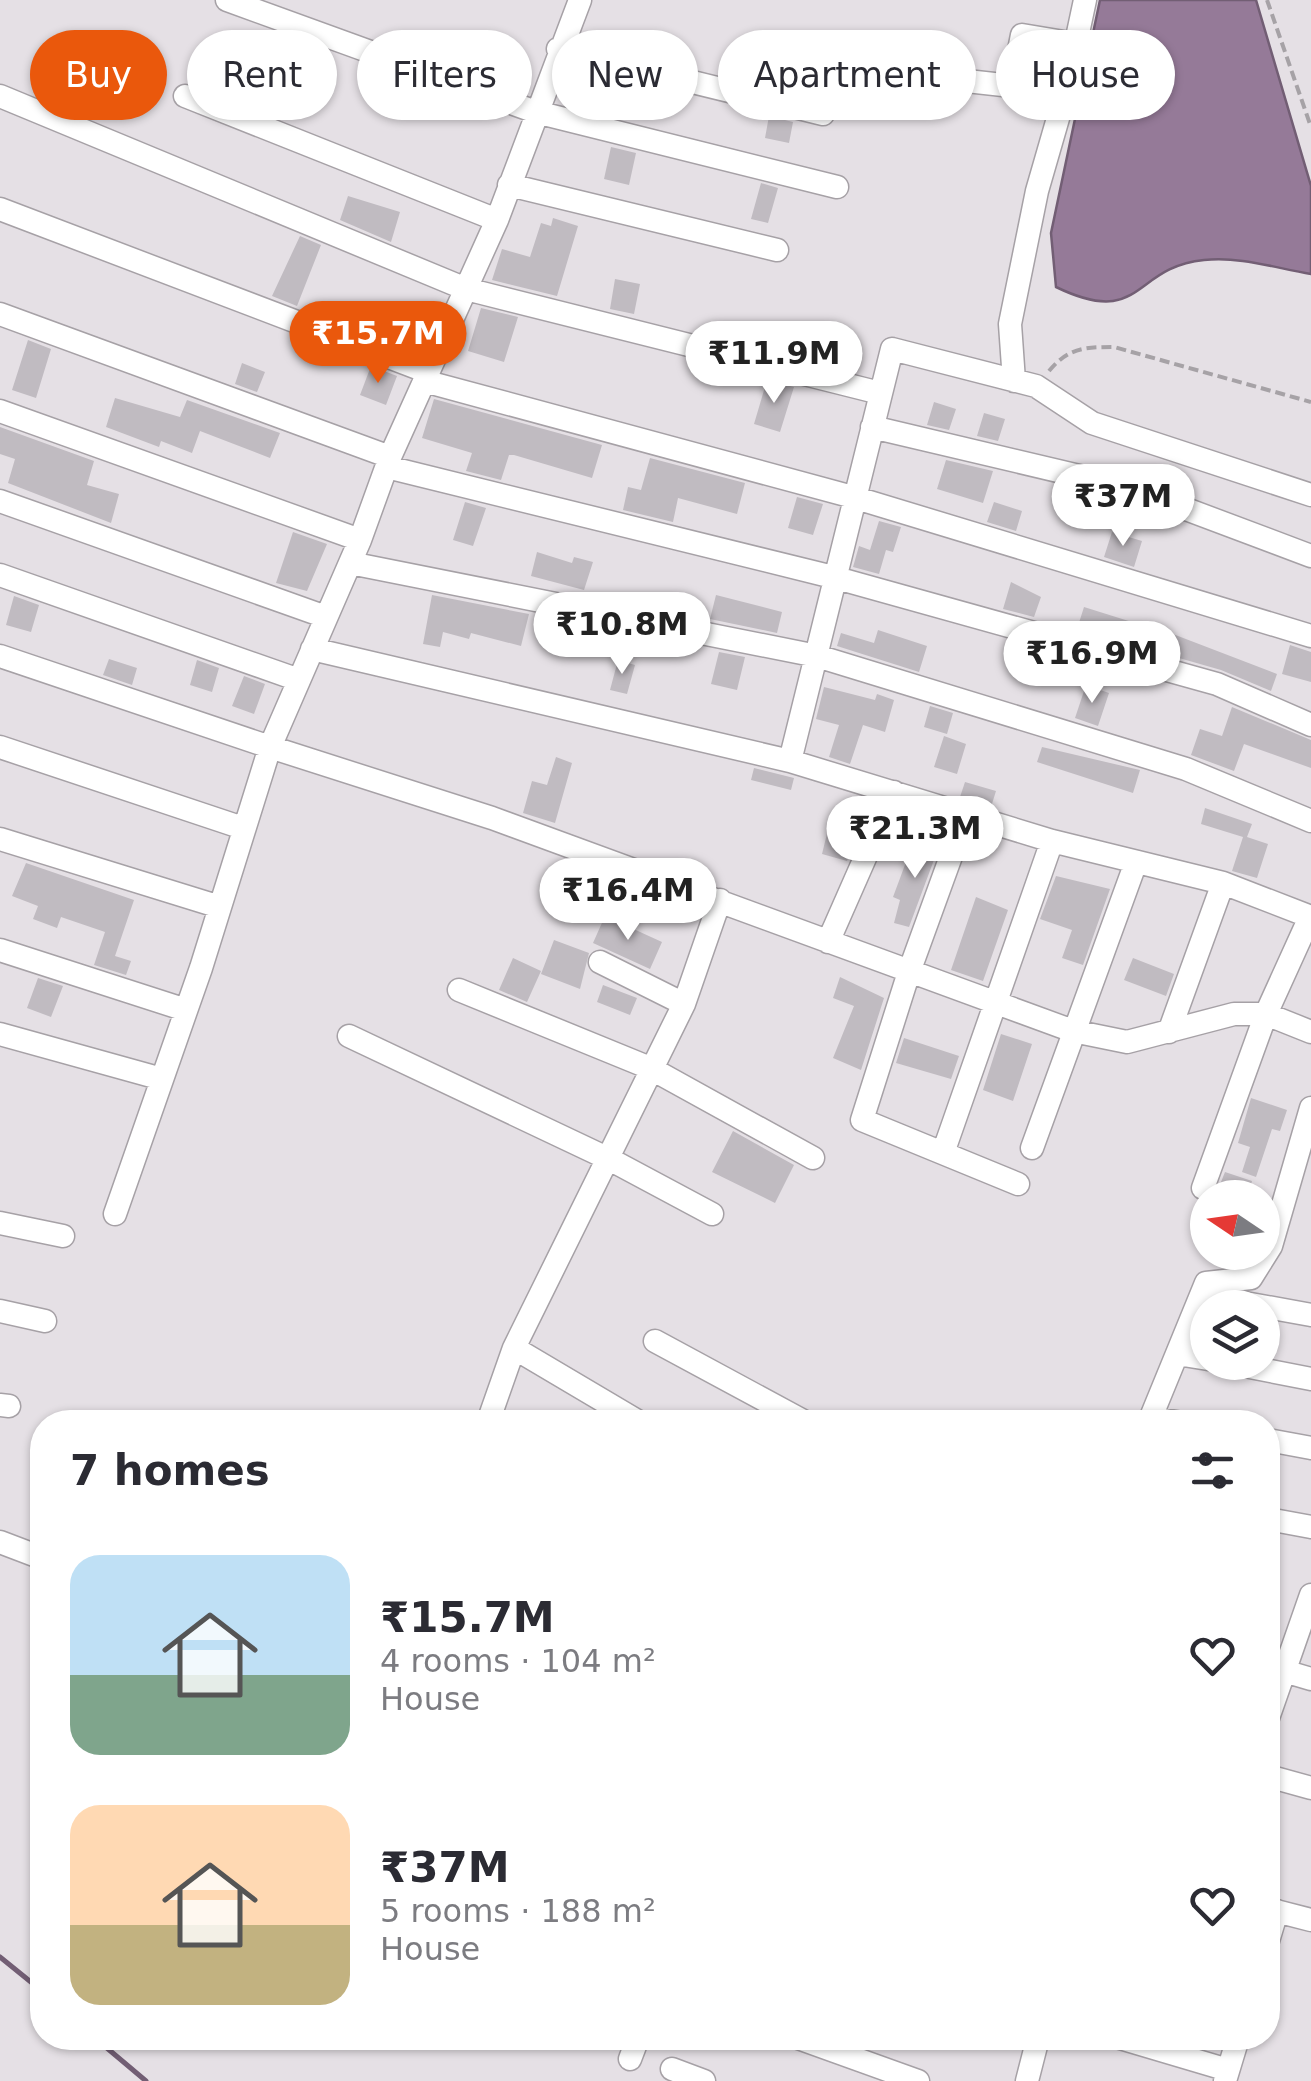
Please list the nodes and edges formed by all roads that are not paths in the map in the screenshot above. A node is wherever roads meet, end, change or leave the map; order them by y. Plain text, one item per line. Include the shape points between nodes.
1 (227, 0) edge
2 (580, 0) edge
3 (1086, 0) edge
4 (567, 30) edge
5 (1079, 30) edge
6 (552, 66) edge
7 (698, 83) edge
8 (996, 84) edge
9 (0, 96) edge
10 (185, 96) dead end
11 (536, 112) junction
12 (1055, 120) edge
13 (509, 185) junction
14 (837, 187) dead end
15 (0, 209) edge
16 (497, 220) junction
17 (777, 250) dead end
18 (466, 289) junction
19 (0, 314) edge
20 (426, 377) junction
21 (1025, 383) junction
22 (880, 394) junction
23 (0, 411) edge
24 (872, 426) junction
25 (389, 462) junction
26 (1311, 495) edge
27 (853, 497) junction
28 (0, 501) edge
29 (360, 540) junction
30 (1311, 556) edge
31 (350, 563) junction
32 (0, 575) edge
33 (833, 577) junction
34 (326, 618) junction
35 (1311, 636) edge
36 (312, 649) junction
37 (0, 656) edge
38 (816, 656) junction
39 (299, 680) junction
40 (1311, 724) edge
41 (0, 747) edge
42 (270, 747) junction
43 (790, 761) junction
44 (894, 792) junction
45 (966, 815) junction
46 (1311, 821) edge
47 (244, 828) junction
48 (4, 840) edge
49 (1052, 841) junction
50 (1136, 862) junction
51 (0, 866) edge
52 (1223, 883) junction
53 (720, 900) junction
54 (220, 907) junction
55 (1310, 917) edge
56 (828, 942) junction
57 (0, 950) edge
58 (600, 962) dead end
59 (908, 972) junction
60 (459, 990) dead end
61 (993, 1001) junction
62 (684, 1004) junction
63 (186, 1010) junction
64 (1266, 1014) junction
65 (1073, 1031) junction
66 (1169, 1032) junction
67 (1311, 1032) edge
68 (0, 1034) edge
69 (349, 1036) dead end
70 (650, 1068) junction
71 (162, 1079) junction
72 (1311, 1108) edge
73 (1032, 1148) dead end
74 (943, 1153) junction
75 (813, 1158) dead end
76 (611, 1160) junction
77 (1206, 1180) edge
78 (1018, 1184) dead end
79 (115, 1214) dead end
80 (712, 1214) dead end
81 (0, 1223) edge
82 (63, 1236) dead end
83 (1203, 1290) edge
84 (1280, 1309) edge
85 (0, 1312) edge
86 (1311, 1315) edge
87 (45, 1321) dead end
88 (1190, 1322) edge
89 (655, 1342) dead end
90 (514, 1348) junction
91 (1177, 1354) junction
92 (1190, 1357) edge
93 (1280, 1373) edge
94 (1311, 1379) edge
95 (492, 1410) edge
96 (619, 1410) edge
97 (782, 1410) edge
98 (1154, 1410) edge
99 (1280, 1442) edge
100 (1311, 1448) edge
101 (1280, 1521) edge
102 (1311, 1527) edge
103 (0, 1542) edge
104 (30, 1553) edge
105 (1311, 1595) edge
106 (1284, 1671) junction
107 (1311, 1679) edge
108 (1280, 1683) edge
109 (1280, 1779) edge
110 (1311, 1788) edge
111 (1280, 1912) edge
112 (1311, 1920) edge
113 (831, 2050) edge
114 (1035, 2050) edge
115 (1153, 2050) edge
116 (1234, 2050) edge
117 (672, 2069) dead end
118 (1226, 2076) edge
119 (704, 2081) edge
120 (918, 2081) edge
121 (1027, 2081) edge

1 - 11 street
2 - 4 street
3 - 5 street
6 - 11 street
7 - 8 street via 823,114 831,66
9 - 18 street
10 - 16 street
11 - 13 street
11 - 14 street
12 - 21 street via 1010,324
13 - 16 street
13 - 17 street
15 - 20 street
16 - 18 street
18 - 20 street
18 - 22 street
19 - 25 street
20 - 25 street
20 - 27 street
21 - 22 street via 892,348
21 - 26 street via 1092,423
22 - 24 street
23 - 29 street
24 - 27 street
24 - 30 street via 1130,488
25 - 29 street
25 - 33 street
27 - 33 street
27 - 35 street
28 - 34 street
29 - 31 street
31 - 34 street
31 - 38 street
32 - 39 street
33 - 38 street
33 - 40 street via 1216,684
34 - 36 street
36 - 39 street
36 - 43 street
37 - 42 street
38 - 43 street
38 - 46 street via 1186,769
39 - 42 street
41 - 47 street
42 - 47 street
42 - 53 street
43 - 44 street
44 - 45 street
44 - 56 street
45 - 49 street
45 - 59 street
47 - 54 street
48 - 51 street
48 - 54 street
49 - 50 street
49 - 61 street
50 - 52 street
50 - 65 street
52 - 55 street
52 - 66 street
53 - 56 street
53 - 62 street
54 - 63 street
55 - 64 street
56 - 59 street
57 - 63 street
58 - 62 street
59 - 61 street
59 - 74 street via 862,1120
60 - 70 street
61 - 65 street
61 - 74 street
62 - 70 street
63 - 71 street
64 - 66 street via 1234,1014
64 - 67 street
64 - 77 street
65 - 66 street via 1127,1042
65 - 73 street
68 - 71 street
69 - 76 street
70 - 75 street
70 - 76 street
71 - 79 street
72 - 83 street via 1271,1246 1251,1278 1206,1284
74 - 78 street
76 - 80 street
76 - 90 street
81 - 82 street
84 - 86 street
85 - 87 street
88 - 91 street
89 - 97 street
90 - 95 street
90 - 96 street
91 - 92 street
91 - 98 street
93 - 94 street
99 - 100 street
101 - 102 street
103 - 104 street
105 - 106 street
106 - 107 street
106 - 108 street
109 - 110 street
111 - 112 street
113 - 120 street
114 - 121 street
115 - 118 street
116 - 118 street
117 - 119 street

